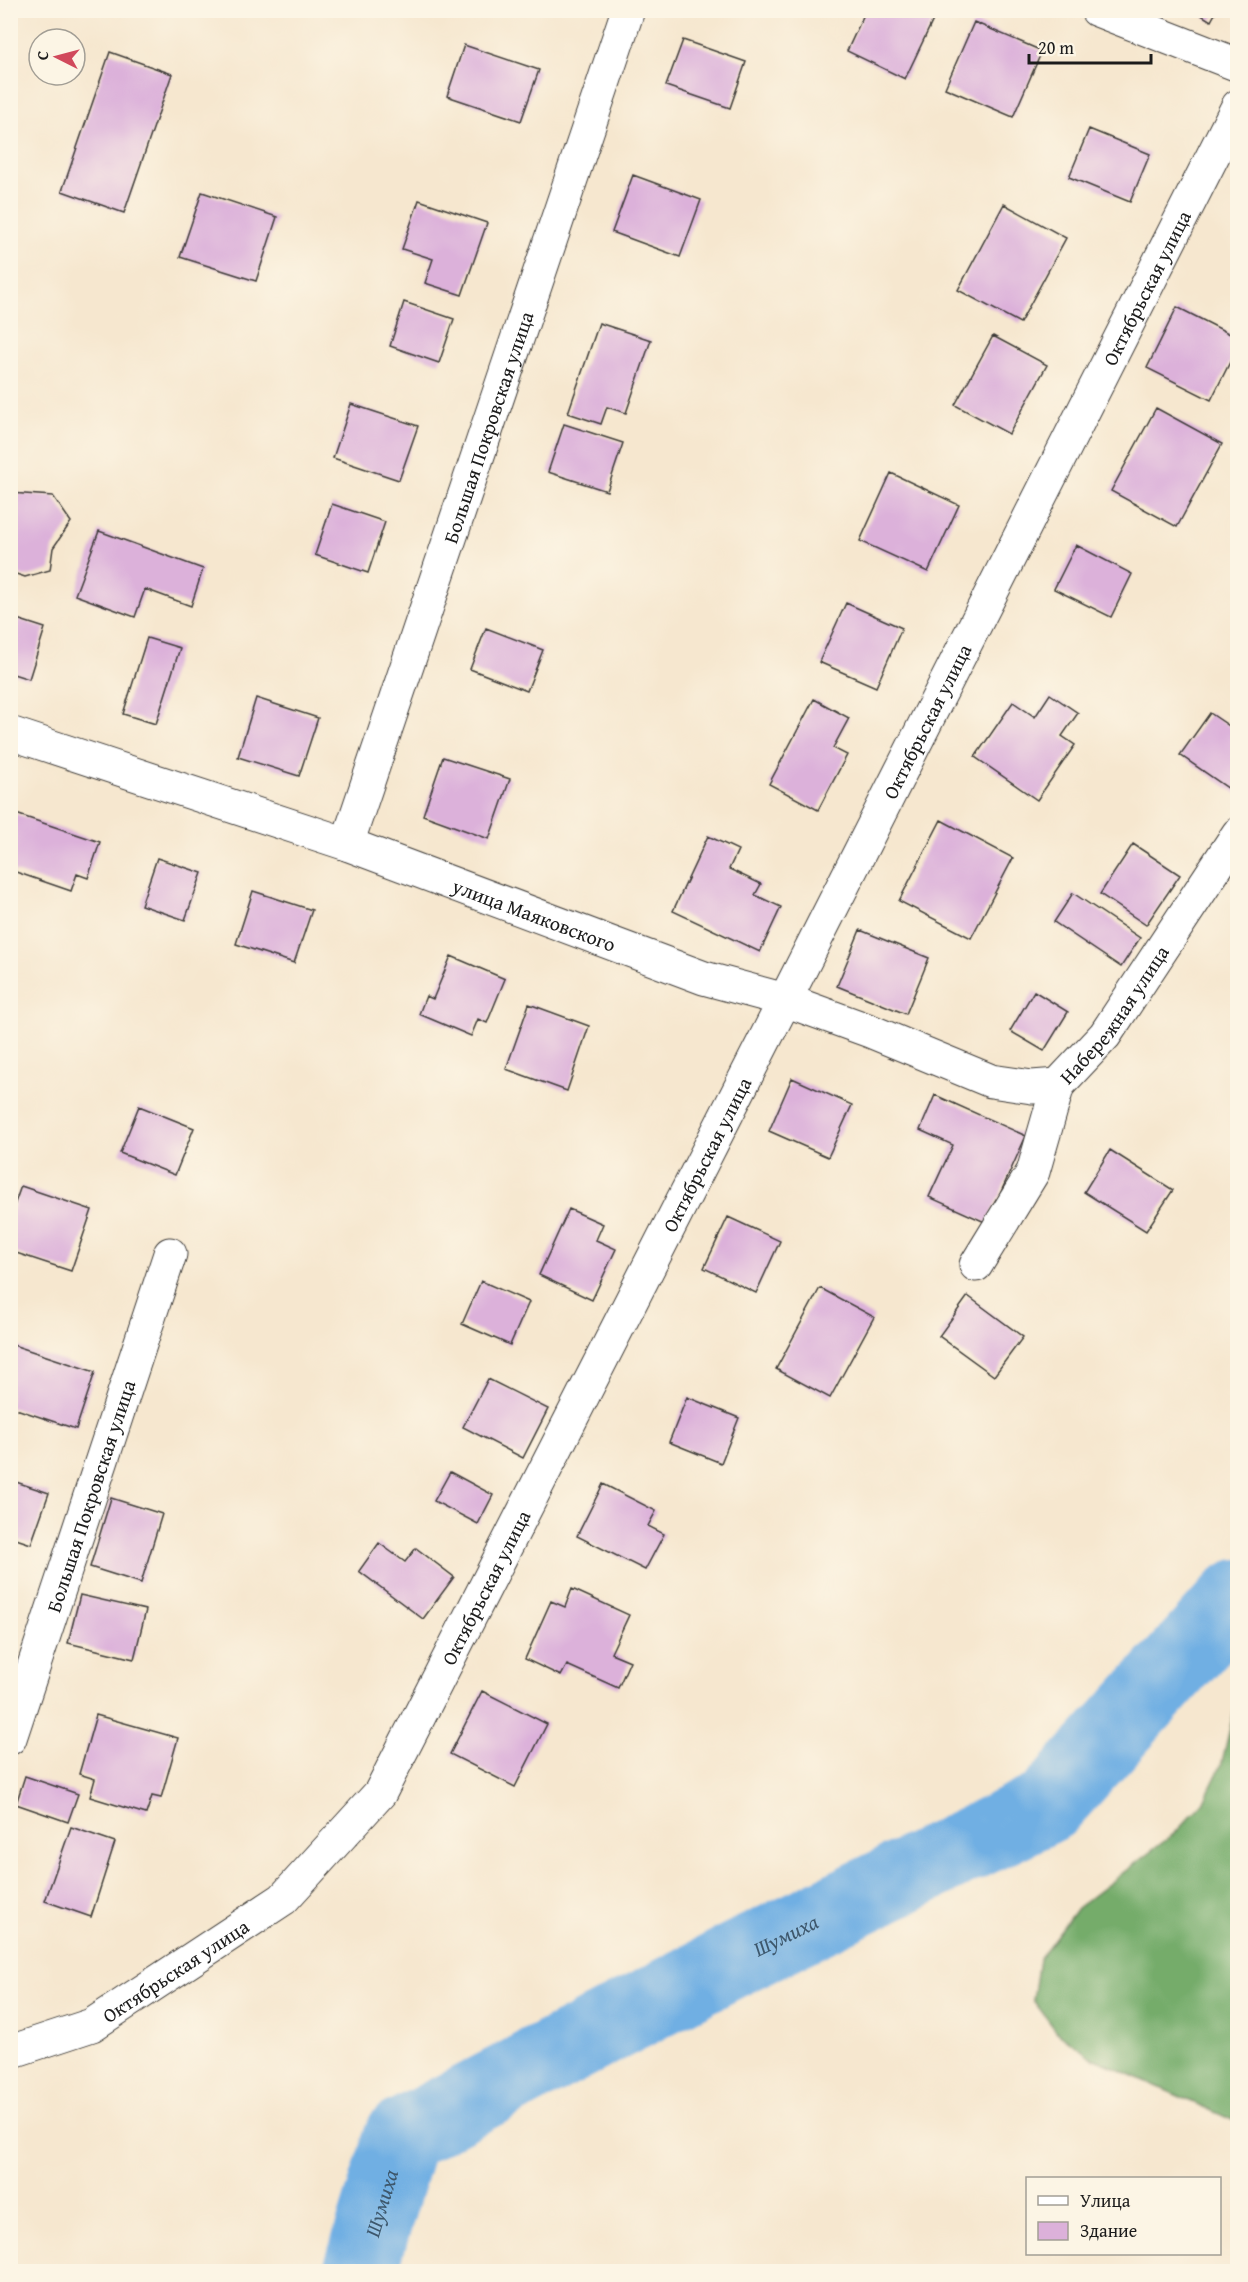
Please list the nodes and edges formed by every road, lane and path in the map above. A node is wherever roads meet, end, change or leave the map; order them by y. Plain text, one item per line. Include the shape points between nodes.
1 (628, 10) edge
2 (1097, 10) edge
3 (1238, 65) edge
4 (1238, 106) edge
5 (10, 733) edge
6 (1238, 834) edge
7 (348, 844) junction
8 (785, 1000) junction
9 (1058, 1085) junction
10 (170, 1254) dead end
11 (976, 1265) dead end
12 (10, 1738) edge
13 (10, 2052) edge

1 - 7 street, Большая Покровская улица
2 - 3 street
4 - 8 street, Октябрьская улица
5 - 7 street, улица Маяковского
6 - 9 street, Набережная улица via 1105,1035
7 - 8 street, улица Маяковского via 704,978
8 - 9 street, улица Маяковского via 991,1081 1032,1087
8 - 13 street, Октябрьская улица via 380,1792 283,1899 92,2025
9 - 11 street, Набережная улица via 1033,1172
10 - 12 street, Большая Покровская улица

